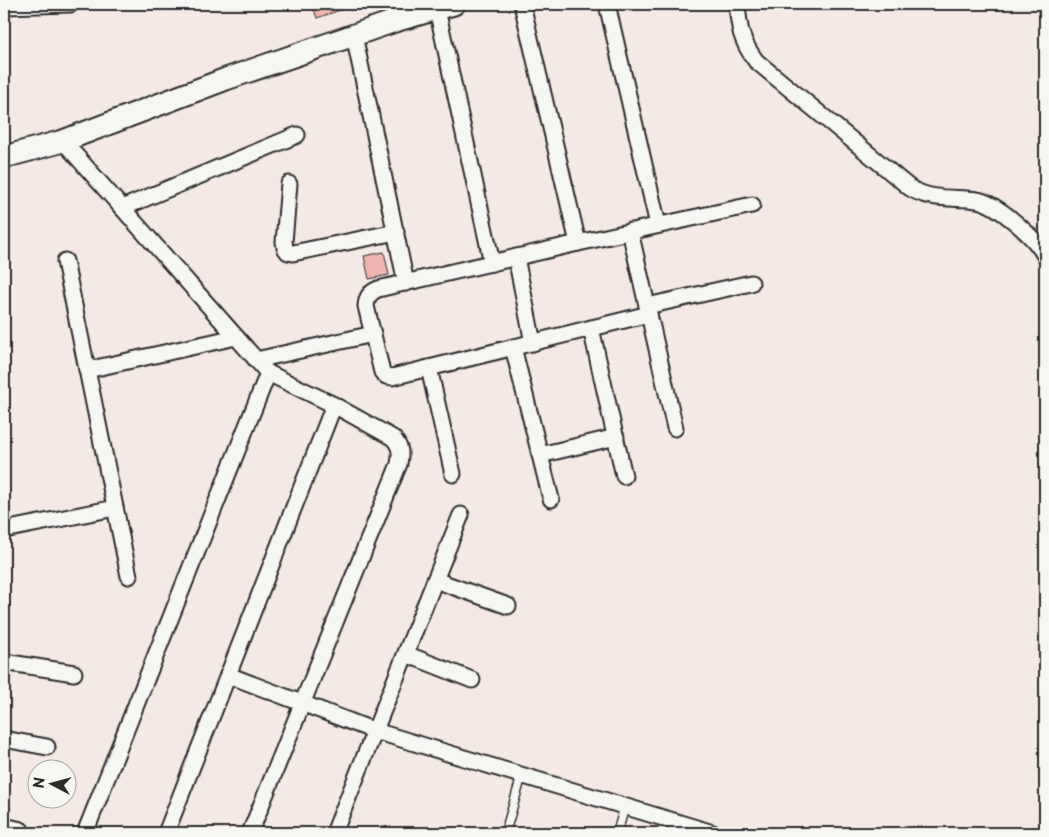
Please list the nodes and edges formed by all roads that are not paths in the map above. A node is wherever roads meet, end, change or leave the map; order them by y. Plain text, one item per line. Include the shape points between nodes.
1 (71, 4) edge
2 (522, 4) edge
3 (607, 4) edge
4 (737, 4) edge
5 (4, 6) edge
6 (445, 6) edge
7 (354, 35) junction
8 (297, 135) dead end
9 (63, 141) junction
10 (4, 156) edge
11 (289, 184) dead end
12 (752, 205) dead end
13 (122, 208) junction
14 (658, 225) junction
15 (630, 231) junction
16 (396, 232) junction
17 (578, 243) junction
18 (1045, 256) edge
19 (516, 257) junction
20 (65, 261) dead end
21 (492, 263) junction
22 (406, 283) junction
23 (751, 283) dead end
24 (648, 310) junction
25 (591, 328) junction
26 (373, 334) junction
27 (236, 337) junction
28 (533, 343) junction
29 (513, 347) junction
30 (256, 360) junction
31 (429, 368) junction
32 (87, 370) junction
33 (268, 373) junction
34 (334, 405) junction
35 (675, 428) dead end
36 (616, 437) junction
37 (540, 455) junction
38 (454, 474) dead end
39 (624, 476) dead end
40 (551, 498) dead end
41 (115, 508) junction
42 (461, 515) dead end
43 (4, 530) edge
44 (129, 576) dead end
45 (435, 580) junction
46 (508, 606) dead end
47 (406, 654) junction
48 (4, 662) edge
49 (74, 673) dead end
50 (228, 675) junction
51 (472, 680) dead end
52 (302, 703) junction
53 (375, 731) junction
54 (4, 739) edge
55 (47, 747) dead end
56 (522, 775) junction
57 (625, 806) junction
58 (4, 826) edge
59 (20, 830) dead end
60 (86, 833) edge
61 (166, 833) edge
62 (250, 833) edge
63 (334, 833) edge
64 (505, 833) edge
65 (617, 833) edge
66 (713, 833) edge

1 - 5 street
2 - 17 street
3 - 14 street
4 - 18 street via 741,38 756,62 910,188 930,197 979,200 990,204 1032,238
6 - 7 street
6 - 21 street
7 - 9 street
7 - 16 street
8 - 13 street
9 - 10 street
9 - 13 street
11 - 16 street via 284,242 288,252
12 - 14 street
13 - 27 street
14 - 15 street
15 - 17 street
15 - 24 street
16 - 22 street
17 - 19 street
19 - 21 street
19 - 28 street
20 - 32 street
21 - 22 street
22 - 26 street via 371,292 367,298
23 - 24 street
24 - 25 street
24 - 35 street
25 - 28 street
25 - 36 street
26 - 30 street
26 - 31 street via 382,372 386,376
27 - 30 street
27 - 32 street
28 - 29 street
29 - 31 street
29 - 37 street
30 - 33 street
31 - 38 street
32 - 41 street
33 - 34 street
33 - 60 street
34 - 50 street
34 - 52 street via 393,438 401,453
36 - 37 street
36 - 39 street
37 - 40 street
41 - 43 street
41 - 44 street
42 - 45 street
45 - 46 street
45 - 47 street
47 - 51 street
47 - 53 street
48 - 49 street
50 - 52 street
50 - 61 street
52 - 53 street
52 - 62 street
53 - 56 street
53 - 63 street
54 - 55 street
56 - 57 street
56 - 64 lane
57 - 65 lane
57 - 66 street
58 - 59 street

